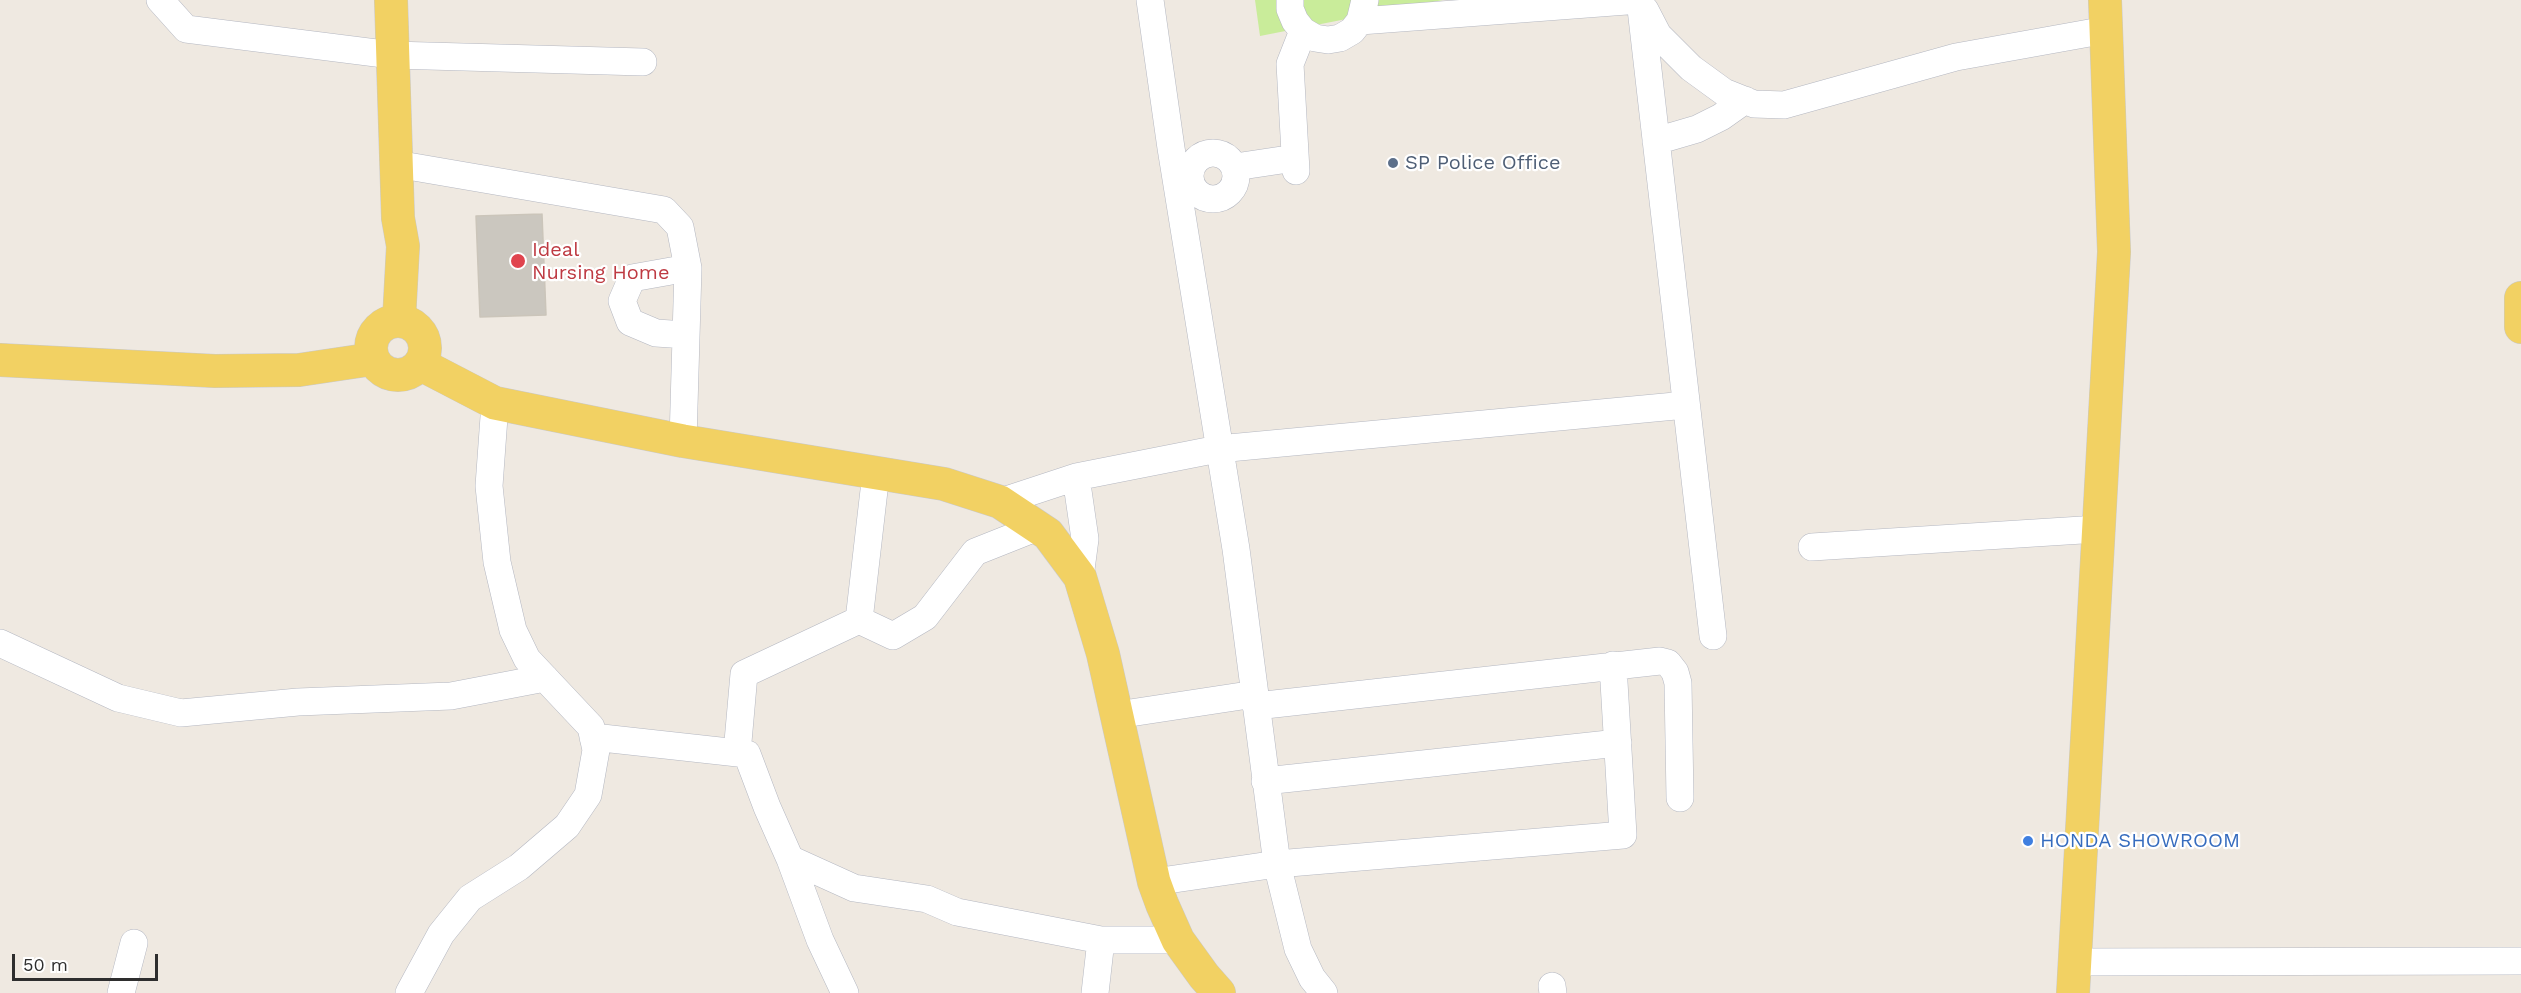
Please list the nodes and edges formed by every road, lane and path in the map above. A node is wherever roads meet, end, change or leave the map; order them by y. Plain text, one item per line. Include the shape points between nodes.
1 (160, 0) edge
2 (391, 0) edge
3 (1150, 0) edge
4 (1290, 0) edge
5 (1640, 0) edge
6 (1363, 11) edge
7 (2106, 15) edge
8 (1303, 31) junction
9 (392, 55) junction
10 (643, 62) dead end
11 (1745, 100) junction
12 (1167, 122) junction
13 (1656, 141) junction
14 (1202, 156) junction
15 (396, 164) junction
16 (1234, 167) junction
17 (1205, 198) junction
18 (1182, 222) junction
19 (688, 268) junction
20 (2521, 298) edge
21 (399, 320) junction
22 (2521, 327) edge
23 (686, 335) junction
24 (373, 359) junction
25 (0, 360) edge
26 (420, 364) junction
27 (495, 403) junction
28 (1686, 405) junction
29 (683, 441) junction
30 (1218, 449) junction
31 (876, 473) junction
32 (1076, 477) junction
33 (1000, 502) junction
34 (1038, 527) junction
35 (2098, 529) junction
36 (1812, 548) dead end
37 (1080, 577) junction
38 (859, 620) junction
39 (1713, 636) dead end
40 (0, 643) edge
41 (1612, 665) junction
42 (545, 678) junction
43 (1256, 700) junction
44 (1117, 715) junction
45 (593, 737) junction
46 (1618, 743) junction
47 (737, 753) junction
48 (1265, 781) junction
49 (1680, 798) dead end
50 (790, 859) junction
51 (1277, 864) junction
52 (1155, 882) junction
53 (1101, 940) junction
54 (1178, 940) junction
55 (134, 943) dead end
56 (2521, 961) edge
57 (2068, 984) edge
58 (121, 993) edge
59 (409, 993) edge
60 (845, 993) edge
61 (1095, 993) edge
62 (1219, 993) edge
63 (1324, 993) edge

1 - 9 street via 186,29
2 - 9 main road
3 - 12 street
4 - 8 street via 1295,21
5 - 6 street
5 - 11 street via 1658,35 1691,68 1724,92
5 - 13 street
6 - 8 street via 1352,32 1334,39 1315,38
7 - 11 street via 1784,105
7 - 35 main road via 2114,252
8 - 16 street via 1290,64 1295,164
9 - 10 street
9 - 15 main road
11 - 13 street via 1697,129
12 - 14 street
12 - 18 street
13 - 28 street
14 - 16 street via 1224,155
14 - 17 street via 1192,167 1191,182
15 - 19 street via 664,210 680,227
15 - 21 main road via 403,246
16 - 17 street via 1236,182 1227,195
17 - 18 street
18 - 30 street
19 - 23 street
19 - 23 street via 632,278 622,301 630,322 656,333
20 - 22 main road
21 - 24 main road via 387,323 373,335
21 - 26 main road via 415,326 423,335 425,353
23 - 29 street
24 - 25 main road via 299,370 215,371
24 - 26 main road via 392,375 405,374
26 - 27 main road
27 - 29 main road
27 - 42 street via 489,486 496,562 513,630 527,659
28 - 30 street
28 - 39 street
29 - 31 main road
30 - 32 street
30 - 43 street
31 - 33 main road via 944,484
31 - 38 street
32 - 33 street
32 - 37 street via 1085,539
33 - 34 main road
34 - 37 main road via 1048,534
34 - 38 street via 975,552 925,617 893,636
35 - 36 street
35 - 57 main road
37 - 44 main road
38 - 47 street via 744,674
40 - 42 street via 118,698 181,713 297,702 451,696
41 - 43 street
41 - 46 street
41 - 49 street via 1660,661 1668,663 1675,672
42 - 45 street via 591,727
43 - 44 street
43 - 48 street
44 - 52 main road
45 - 47 street
45 - 59 street via 596,750 588,795 567,826 519,867 470,898 441,934
46 - 48 street
46 - 51 street via 1623,835
47 - 50 street via 747,754
48 - 51 street
50 - 53 street via 854,888 927,899 957,912
50 - 60 street via 820,940
51 - 52 street
51 - 63 street via 1298,949
52 - 54 main road
53 - 54 street
53 - 61 street
54 - 62 main road
55 - 58 street
56 - 57 street

